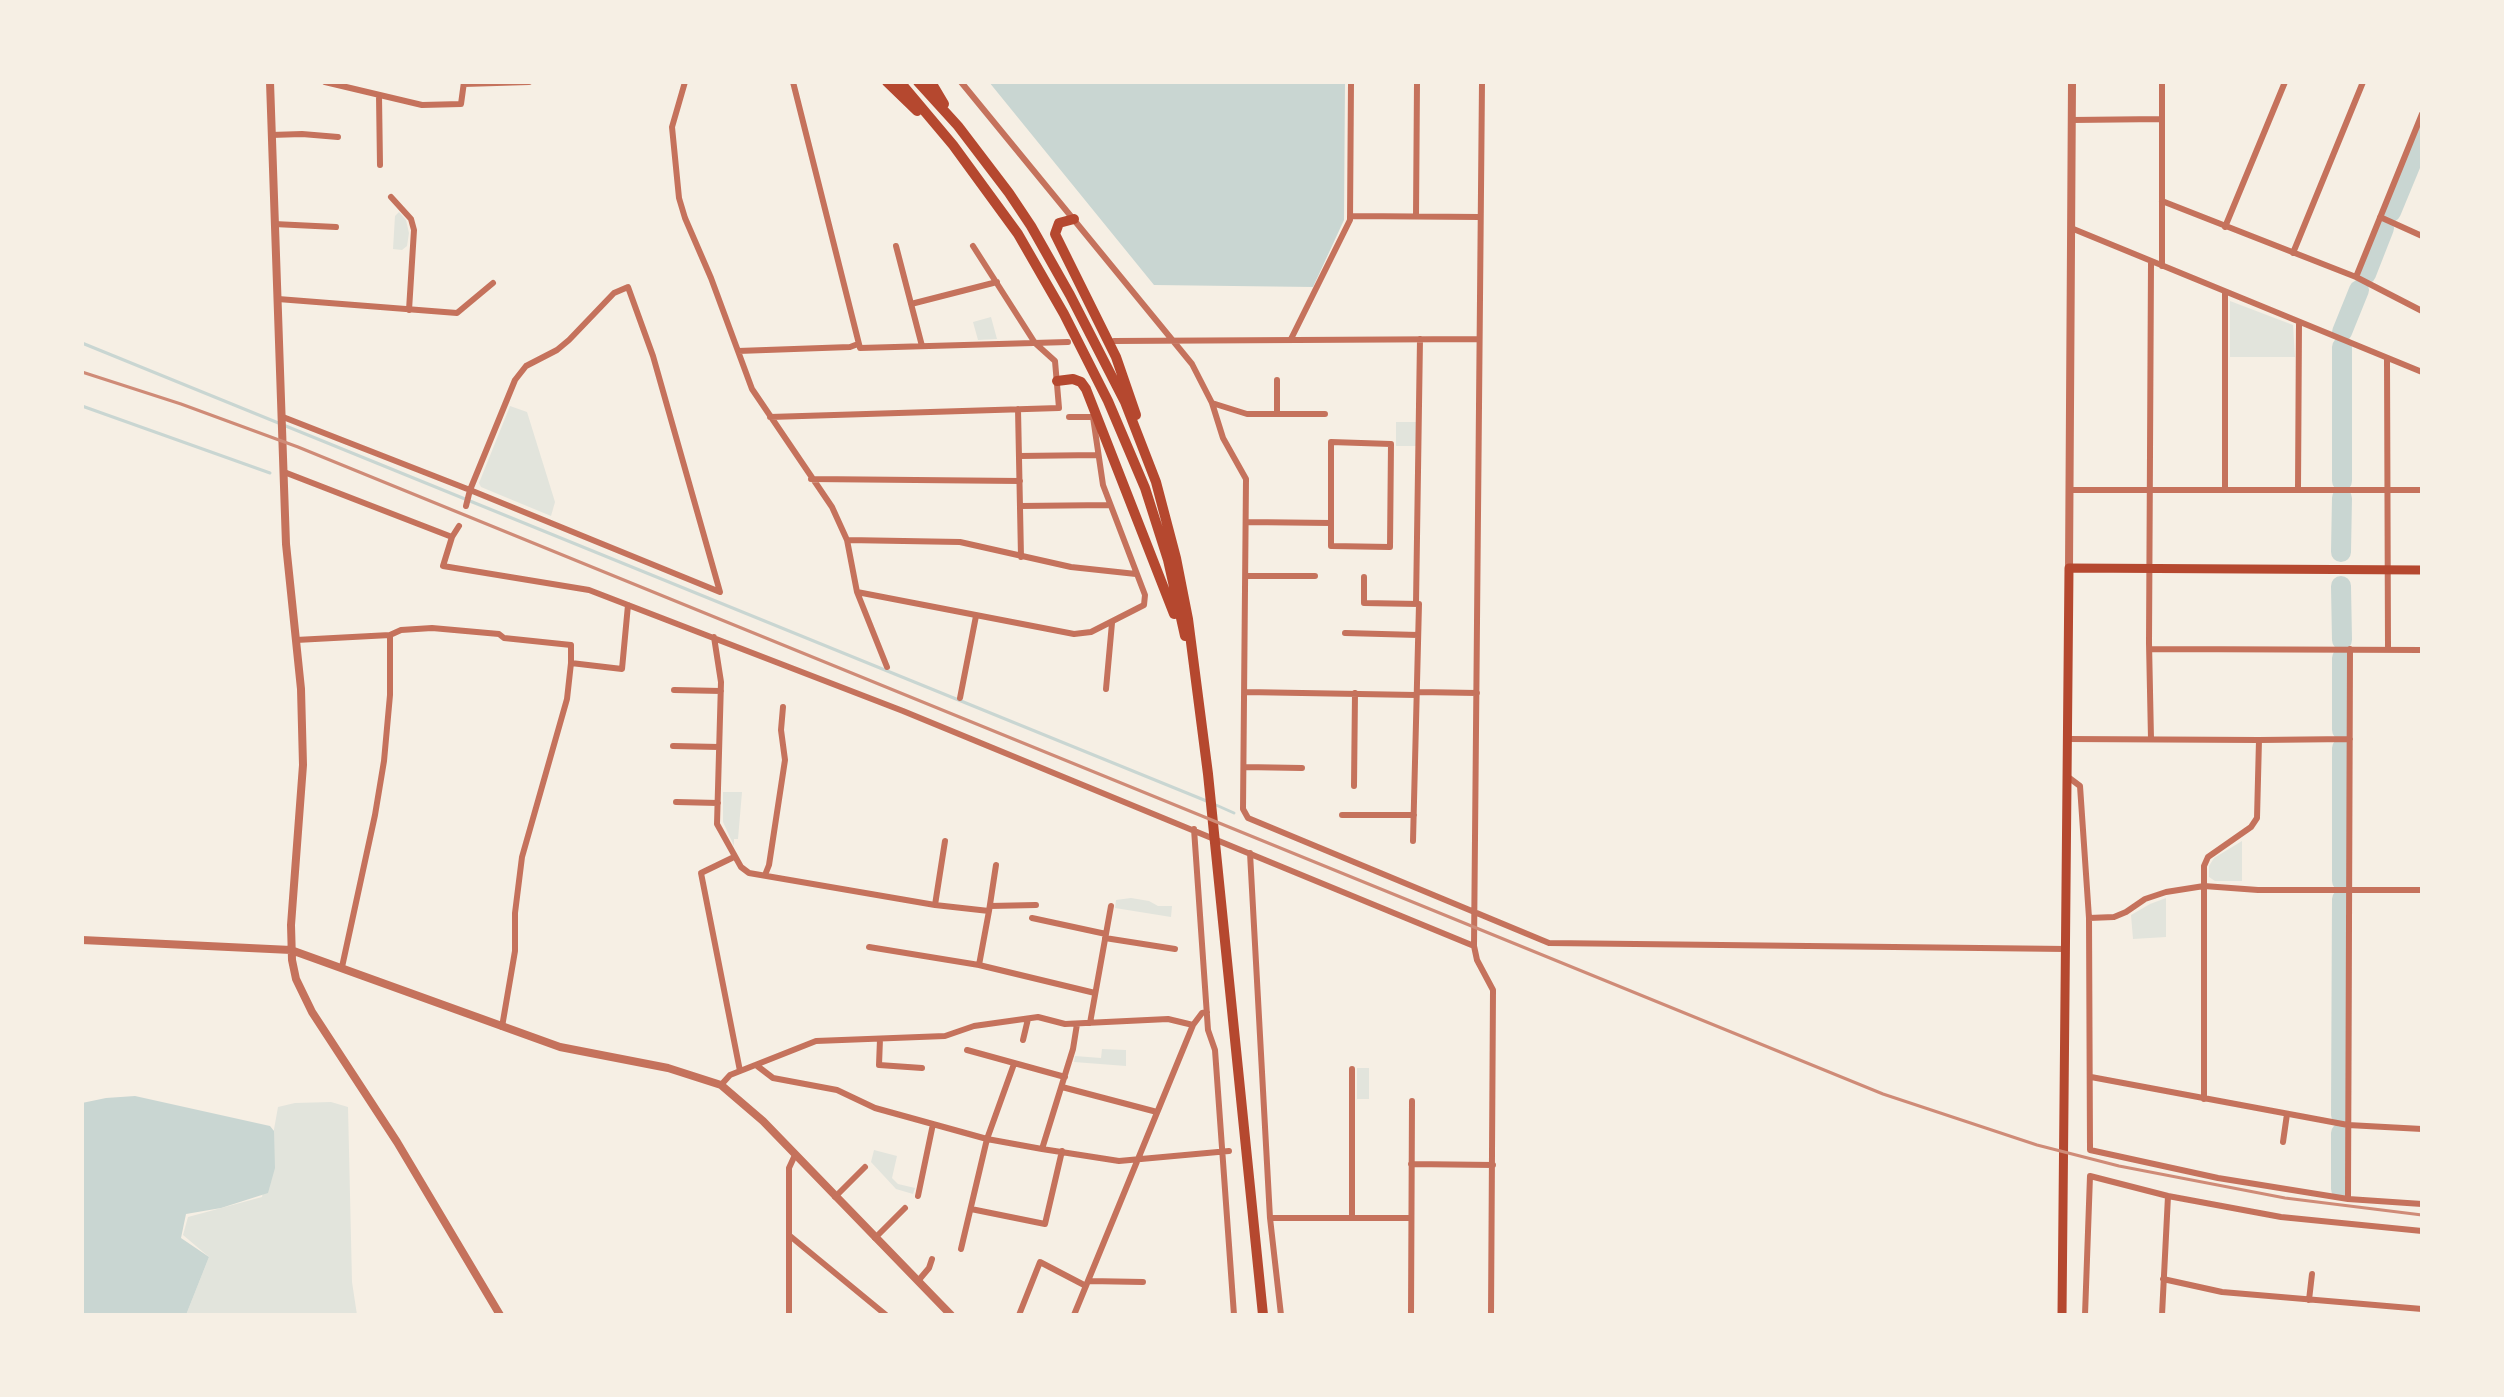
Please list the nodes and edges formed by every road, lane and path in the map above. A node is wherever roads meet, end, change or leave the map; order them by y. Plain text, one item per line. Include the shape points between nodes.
1 (270, 82) edge
2 (325, 82) edge
3 (529, 82) edge
4 (685, 82) edge
5 (793, 82) edge
6 (887, 82) edge
7 (900, 82) edge
8 (918, 82) edge
9 (931, 82) edge
10 (961, 82) edge
11 (1351, 82) edge
12 (1417, 82) edge
13 (1482, 82) edge
14 (2072, 82) edge
15 (2162, 82) edge
16 (2285, 82) edge
17 (2363, 82) edge
18 (464, 83) edge
19 (379, 96) junction
20 (2422, 114) edge
21 (2162, 119) junction
22 (2072, 120) junction
23 (958, 126) junction
24 (271, 135) junction
25 (338, 137) dead end
26 (953, 145) junction
27 (380, 165) dead end
28 (391, 197) dead end
29 (2162, 201) junction
30 (1350, 216) junction
31 (1416, 216) junction
32 (1480, 217) junction
33 (2380, 217) junction
34 (1074, 219) junction
35 (274, 224) junction
36 (336, 227) dead end
37 (2225, 227) junction
38 (2071, 228) junction
39 (2422, 236) edge
40 (896, 246) dead end
41 (973, 246) dead end
42 (2293, 253) junction
43 (2151, 262) junction
44 (2162, 266) junction
45 (2356, 277) junction
46 (997, 282) junction
47 (493, 283) dead end
48 (2225, 292) junction
49 (278, 299) junction
50 (911, 304) junction
51 (409, 310) junction
52 (2422, 311) edge
53 (2299, 322) junction
54 (1291, 339) junction
55 (1420, 339) junction
56 (1479, 339) junction
57 (1172, 340) junction
58 (1114, 341) dead end
59 (1068, 342) dead end
60 (1035, 343) junction
61 (858, 344) junction
62 (922, 346) junction
63 (738, 351) junction
64 (2387, 358) junction
65 (2422, 372) edge
66 (1277, 380) dead end
67 (1057, 381) junction
68 (1212, 403) junction
69 (1018, 409) junction
70 (1277, 414) junction
71 (1325, 414) dead end
72 (770, 417) junction
73 (1069, 417) dead end
74 (283, 422) junction
75 (1098, 455) junction
76 (1019, 456) junction
77 (1148, 463) junction
78 (284, 472) junction
79 (811, 479) junction
80 (1020, 481) junction
81 (2152, 489) junction
82 (2225, 489) junction
83 (2298, 489) junction
84 (2069, 490) junction
85 (2387, 490) junction
86 (2422, 490) edge
87 (470, 493) junction
88 (466, 505) dead end
89 (1110, 505) junction
90 (1020, 506) junction
91 (1246, 522) junction
92 (1331, 523) junction
93 (459, 526) dead end
94 (452, 537) junction
95 (847, 540) junction
96 (1021, 557) junction
97 (2069, 568) junction
98 (2149, 568) junction
99 (2388, 570) junction
100 (2422, 570) edge
101 (1136, 574) junction
102 (1247, 576) junction
103 (1315, 576) dead end
104 (1364, 577) dead end
105 (857, 592) junction
106 (1416, 604) junction
107 (628, 605) junction
108 (976, 616) junction
109 (1112, 623) junction
110 (1345, 633) dead end
111 (390, 635) junction
112 (1418, 635) junction
113 (714, 637) junction
114 (296, 640) junction
115 (1187, 645) junction
116 (2151, 649) junction
117 (2350, 649) junction
118 (2388, 649) junction
119 (2422, 650) edge
120 (571, 663) junction
121 (887, 667) dead end
122 (1106, 689) dead end
123 (674, 690) dead end
124 (721, 691) junction
125 (1245, 692) junction
126 (1355, 693) junction
127 (1477, 693) junction
128 (1417, 694) junction
129 (960, 698) dead end
130 (1198, 700) junction
131 (783, 707) dead end
132 (2067, 739) junction
133 (2151, 739) junction
134 (2350, 739) junction
135 (2259, 740) junction
136 (673, 746) dead end
137 (719, 747) junction
138 (1244, 767) junction
139 (1302, 768) dead end
140 (2066, 776) junction
141 (1354, 786) dead end
142 (676, 802) dead end
143 (718, 803) junction
144 (1342, 815) dead end
145 (1414, 815) junction
146 (1194, 829) junction
147 (945, 841) dead end
148 (1413, 841) dead end
149 (1250, 853) junction
150 (734, 857) junction
151 (996, 865) dead end
152 (765, 875) junction
153 (2204, 886) junction
154 (2349, 890) junction
155 (2422, 890) edge
156 (935, 905) junction
157 (1036, 905) dead end
158 (1111, 906) dead end
159 (990, 909) junction
160 (1474, 914) junction
161 (1032, 918) dead end
162 (2089, 918) junction
163 (1106, 936) junction
164 (82, 940) edge
165 (1474, 946) junction
166 (869, 947) dead end
167 (1175, 949) dead end
168 (2066, 949) junction
169 (291, 950) junction
170 (979, 965) junction
171 (342, 967) junction
172 (1095, 993) junction
173 (1207, 1012) junction
174 (1028, 1019) junction
175 (1090, 1023) junction
176 (1077, 1024) junction
177 (1193, 1025) junction
178 (502, 1027) junction
179 (880, 1039) junction
180 (1023, 1040) dead end
181 (967, 1050) dead end
182 (1014, 1064) junction
183 (756, 1065) junction
184 (922, 1068) dead end
185 (1352, 1069) dead end
186 (740, 1071) junction
187 (1065, 1077) junction
188 (2091, 1077) junction
189 (721, 1085) junction
190 (1062, 1087) junction
191 (2204, 1099) junction
192 (1412, 1101) dead end
193 (1157, 1112) junction
194 (2287, 1114) junction
195 (933, 1124) junction
196 (2348, 1125) junction
197 (2422, 1129) edge
198 (987, 1139) junction
199 (2283, 1142) dead end
200 (1042, 1149) junction
201 (1062, 1151) junction
202 (1225, 1151) junction
203 (795, 1155) junction
204 (1139, 1160) junction
205 (1411, 1164) junction
206 (1493, 1165) junction
207 (865, 1167) dead end
208 (918, 1196) dead end
209 (2168, 1196) junction
210 (835, 1197) junction
211 (2348, 1199) junction
212 (2422, 1204) edge
213 (905, 1208) dead end
214 (971, 1209) junction
215 (1352, 1217) junction
216 (1270, 1218) junction
217 (1410, 1218) junction
218 (2422, 1231) edge
219 (790, 1236) junction
220 (875, 1238) junction
221 (961, 1249) dead end
222 (932, 1259) dead end
223 (2312, 1274) dead end
224 (2163, 1279) junction
225 (918, 1281) junction
226 (1143, 1282) dead end
227 (1088, 1283) junction
228 (2309, 1300) junction
229 (2422, 1309) edge
230 (949, 1314) edge
231 (500, 1315) edge
232 (789, 1315) edge
233 (886, 1315) edge
234 (1019, 1315) edge
235 (1074, 1315) edge
236 (1234, 1315) edge
237 (1263, 1315) edge
238 (1281, 1315) edge
239 (1411, 1315) edge
240 (1491, 1315) edge
241 (2062, 1315) edge
242 (2085, 1315) edge
243 (2162, 1315) edge

1 - 24 street
2 - 19 street
3 - 18 street
4 - 63 street via 672,127 679,198
5 - 61 street
6 - 26 highway
7 - 26 highway
8 - 23 highway
9 - 23 highway
10 - 34 street
11 - 30 street
12 - 31 street
13 - 32 street
14 - 22 street
15 - 21 street
16 - 37 street
17 - 42 street
18 - 19 street via 461,104 422,105
19 - 27 street
20 - 33 street
21 - 22 street
21 - 29 street
22 - 38 street
23 - 77 highway via 1009,193 1055,268 1125,402
24 - 25 street
24 - 35 street
26 - 115 highway via 1018,234 1108,401 1159,531
28 - 51 street via 414,230
29 - 37 street
29 - 44 street
30 - 31 street
30 - 54 street
31 - 32 street
32 - 56 street
33 - 39 street
33 - 45 street
34 - 57 street
34 - 77 highway via 1059,223 1055,234 1116,357
35 - 36 street
35 - 49 street
37 - 42 street
38 - 43 street
38 - 84 street
40 - 50 street
41 - 46 street
42 - 45 street
43 - 44 street
43 - 81 street
44 - 48 street
45 - 52 street
46 - 50 street
46 - 60 street
47 - 51 street via 457,313
48 - 53 street
48 - 82 street
49 - 51 street
49 - 74 street
50 - 62 street
53 - 64 street
53 - 83 street
54 - 55 street
54 - 57 street
55 - 56 street
55 - 106 street
56 - 127 street
57 - 58 street
57 - 68 street via 1192,364
59 - 60 street
60 - 62 street
60 - 67 street via 1055,361
61 - 62 street
61 - 63 street
63 - 72 street
64 - 65 street
64 - 85 street
66 - 70 street
67 - 69 street via 1059,408
67 - 115 highway via 1073,379 1086,389
68 - 70 street via 1247,414
68 - 91 street via 1223,438 1246,479
69 - 72 street
69 - 76 street
70 - 71 street
72 - 79 street
73 - 75 street via 1093,417
74 - 78 street
74 - 87 street
75 - 76 street
75 - 89 street
76 - 80 street
77 - 130 highway via 1176,558
78 - 94 street
78 - 114 street
79 - 80 street
79 - 95 street
80 - 90 street
81 - 82 street
81 - 84 street
81 - 98 street
82 - 83 street
83 - 85 street
84 - 97 street
85 - 86 street
85 - 99 street
87 - 87 street via 515,380 526,366 569,340 614,293 628,287 653,356 720,592
87 - 88 street
89 - 90 street
89 - 101 street
90 - 96 street
91 - 92 street
91 - 102 street
92 - 92 street via 1331,442 1391,444 1390,547 1331,546
93 - 94 street
94 - 107 street via 443,566 589,590
95 - 96 street via 960,542
95 - 105 street
96 - 101 street
97 - 98 main road
97 - 132 main road
98 - 99 main road
98 - 116 street
99 - 100 main road
99 - 118 street
101 - 109 street via 1144,605
102 - 103 street
102 - 125 street
104 - 106 street via 1364,603
105 - 108 street
105 - 121 street
106 - 112 street
107 - 113 street
107 - 120 street via 622,669
108 - 109 street via 1074,634
108 - 129 street
109 - 122 street
110 - 112 street
111 - 114 street
111 - 120 street via 432,628 571,645
111 - 171 street via 384,761
112 - 128 street
113 - 124 street
113 - 146 street
114 - 169 street via 303,765
115 - 130 highway
116 - 117 street
116 - 133 street
117 - 118 street
117 - 134 street
118 - 119 street
120 - 178 street via 567,699 522,857 515,951
123 - 124 street
124 - 137 street
125 - 126 street
125 - 138 street
126 - 128 street
126 - 141 street
127 - 128 street
127 - 160 street
128 - 145 street
130 - 237 highway
131 - 152 street via 785,760
132 - 133 street
132 - 140 main road
133 - 135 street
134 - 135 street
134 - 154 street
135 - 153 street via 2257,818 2208,857
136 - 137 street
137 - 143 street
138 - 139 street
138 - 160 street via 1243,809 1248,818
140 - 162 street via 2080,786
140 - 168 main road
142 - 143 street
143 - 150 street via 717,824
144 - 145 street
145 - 148 street
146 - 149 street
146 - 173 street
147 - 156 street
149 - 165 street
149 - 216 street
150 - 152 street via 749,873
150 - 186 street via 701,873
151 - 159 street
152 - 156 street
153 - 154 street
153 - 162 street via 2145,899 2114,917
153 - 191 street
154 - 155 street
154 - 196 street
156 - 159 street
157 - 159 street
158 - 163 street
159 - 170 street
160 - 165 street
160 - 168 street via 1549,943
161 - 163 street
162 - 188 street
163 - 167 street
163 - 172 street
164 - 169 street
165 - 206 street via 1493,990
166 - 170 street
168 - 241 main road
169 - 171 street
169 - 231 street via 296,979 312,1012
170 - 172 street
171 - 178 street
172 - 175 street
173 - 177 street
173 - 202 street
174 - 176 street
174 - 179 street via 945,1036
174 - 180 street
175 - 176 street
175 - 177 street via 1168,1019
176 - 187 street
177 - 193 street
178 - 189 street via 560,1047 668,1068
179 - 183 street via 816,1041
179 - 184 street via 879,1065
181 - 182 street
182 - 187 street
182 - 198 street
183 - 186 street
183 - 195 street via 773,1078 837,1090 875,1108
185 - 215 street
186 - 189 street
187 - 190 street
188 - 191 street
188 - 211 street via 2090,1150
189 - 203 street
190 - 193 street
190 - 200 street
191 - 194 street
192 - 205 street
193 - 204 street
194 - 196 street
194 - 199 street
195 - 198 street
195 - 208 street
196 - 197 street
196 - 211 street
198 - 200 street
198 - 214 street
200 - 201 street
201 - 204 street
201 - 214 street via 1045,1224
202 - 204 street
202 - 236 street
203 - 210 street
203 - 219 street via 789,1168
204 - 227 street
205 - 206 street
205 - 217 street
206 - 240 street
207 - 210 street
209 - 218 street via 2281,1217
209 - 224 street
209 - 242 street via 2090,1176
210 - 220 street
211 - 212 street
213 - 220 street
214 - 221 street
215 - 216 street
215 - 217 street
216 - 238 street
217 - 239 street
219 - 232 street
219 - 233 street
220 - 225 street
222 - 225 street
223 - 228 street
224 - 228 street via 2222,1292
224 - 243 street
225 - 230 street
226 - 227 street
227 - 234 street via 1040,1262
227 - 235 street
228 - 229 street

